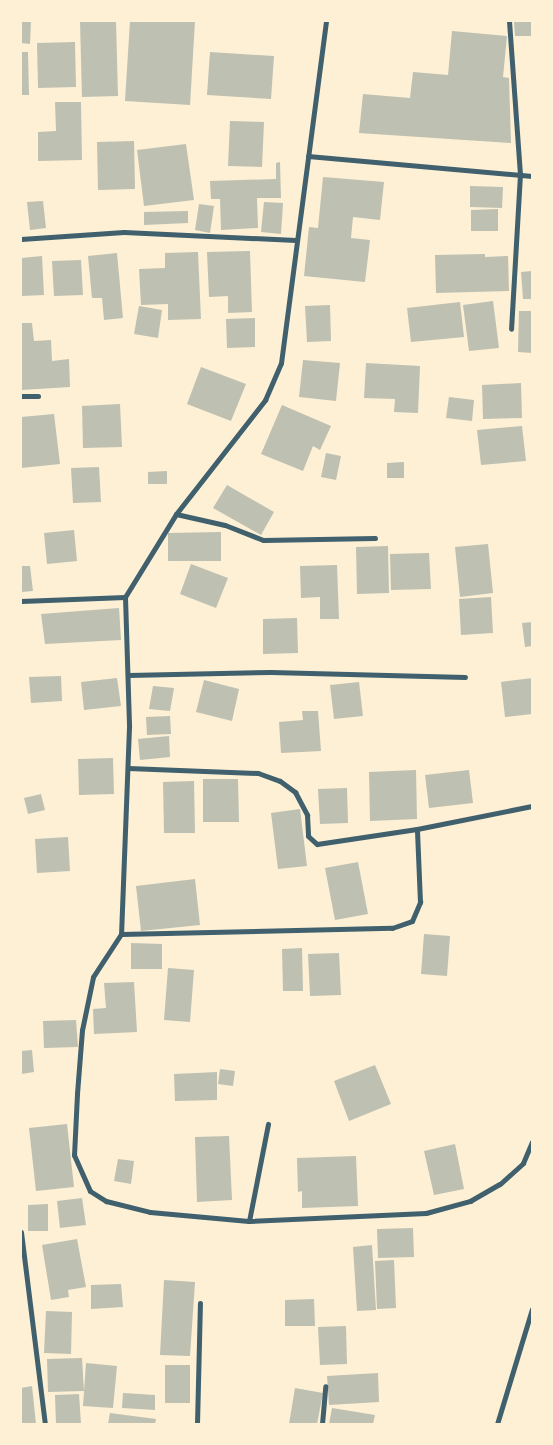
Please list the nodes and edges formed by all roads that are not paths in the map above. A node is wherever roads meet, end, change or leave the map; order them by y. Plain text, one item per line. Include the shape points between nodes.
1 (326, 21) edge
2 (509, 21) edge
3 (308, 156) junction
4 (520, 174) junction
5 (532, 176) edge
6 (21, 239) edge
7 (296, 240) junction
8 (511, 329) dead end
9 (21, 396) edge
10 (38, 396) dead end
11 (176, 514) junction
12 (375, 538) dead end
13 (125, 598) junction
14 (21, 601) edge
15 (128, 675) junction
16 (465, 677) dead end
17 (128, 768) junction
18 (532, 806) edge
19 (417, 829) junction
20 (121, 934) junction
21 (268, 1124) dead end
22 (532, 1142) edge
23 (528, 1150) junction
24 (532, 1157) edge
25 (249, 1221) junction
26 (21, 1232) edge
27 (200, 1303) dead end
28 (532, 1309) edge
29 (325, 1386) dead end
30 (45, 1424) edge
31 (197, 1424) edge
32 (322, 1424) edge
33 (497, 1424) edge

1 - 3 street
2 - 4 street
3 - 4 street
3 - 7 street
4 - 5 street
4 - 8 street
6 - 7 street via 124,232
7 - 11 street via 280,363 266,400
9 - 10 street
11 - 12 street via 226,525 262,540
11 - 13 street
13 - 14 street
13 - 15 street
15 - 16 street via 271,672
15 - 17 street
17 - 19 street via 258,773 280,781 295,792 307,815 308,836 317,844
17 - 20 street
18 - 19 street
19 - 20 street via 420,902 412,920 392,928
20 - 25 street via 93,977 87,1001 76,1104 74,1155 79,1170 90,1191 106,1201 150,1212
21 - 25 street
22 - 23 street
23 - 24 street
23 - 25 street via 523,1163 500,1184 470,1201 426,1213
26 - 30 street
27 - 31 street
28 - 33 street
29 - 32 street

